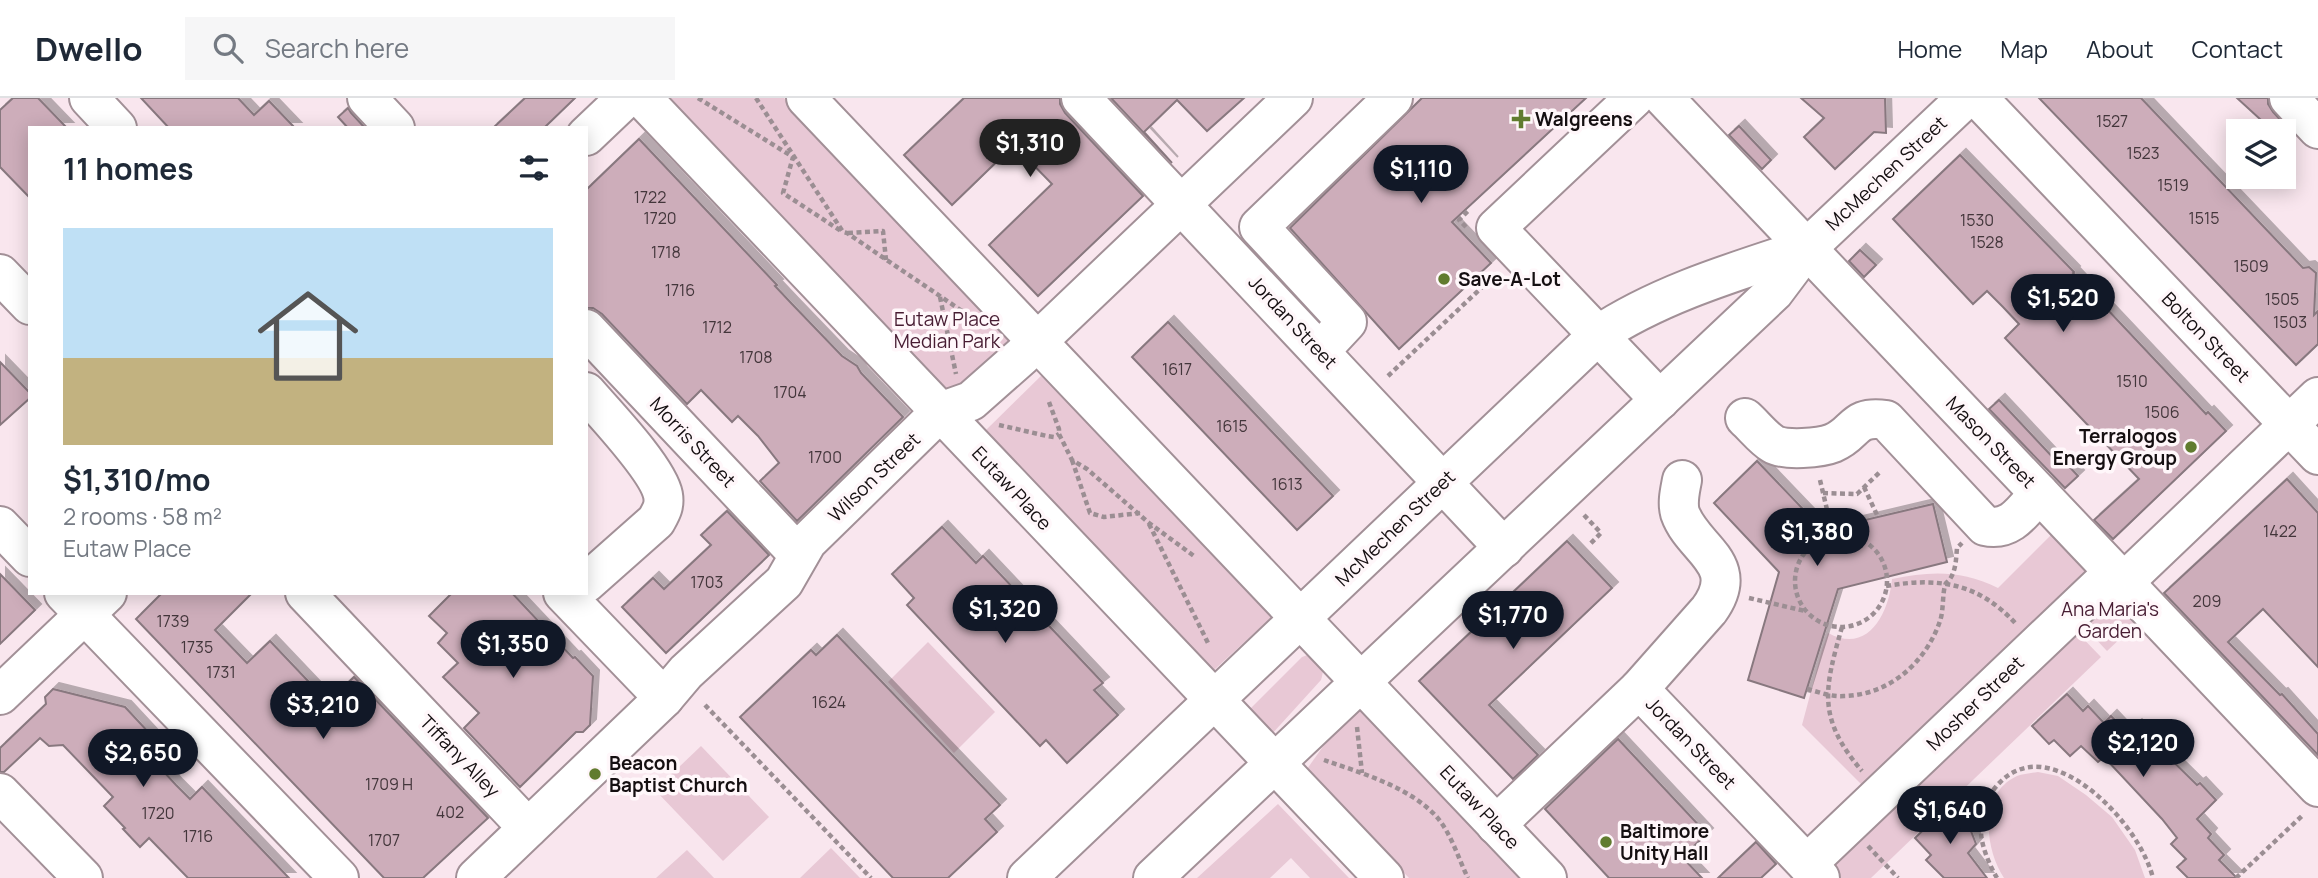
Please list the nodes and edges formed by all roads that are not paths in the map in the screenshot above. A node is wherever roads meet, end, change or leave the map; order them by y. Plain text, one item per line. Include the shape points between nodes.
1 (89, 98) edge
2 (367, 98) edge
3 (626, 98) edge
4 (642, 98) edge
5 (806, 98) edge
6 (1081, 98) edge
7 (1293, 98) edge
8 (1634, 98) edge
9 (1664, 98) edge
10 (1966, 98) edge
11 (1978, 98) edge
12 (2289, 98) edge
13 (1373, 105) edge
14 (115, 126) edge
15 (393, 126) edge
16 (2318, 129) edge
17 (588, 134) edge
18 (1181, 204) junction
19 (1807, 248) junction
20 (0, 274) edge
21 (28, 303) edge
22 (588, 331) edge
23 (1598, 335) junction
24 (1036, 343) junction
25 (1320, 351) junction
26 (588, 394) edge
27 (2318, 397) edge
28 (1660, 400) junction
29 (940, 412) junction
30 (1745, 418) dead end
31 (2289, 425) junction
32 (2318, 455) edge
33 (1682, 480) dead end
34 (1442, 482) junction
35 (2039, 493) junction
36 (0, 526) edge
37 (1504, 548) junction
38 (28, 555) edge
39 (799, 555) junction
40 (2119, 577) junction
41 (588, 579) edge
42 (307, 595) edge
43 (576, 595) edge
44 (85, 600) edge
45 (1300, 619) junction
46 (1361, 681) junction
47 (1639, 690) junction
48 (0, 695) edge
49 (664, 698) junction
50 (1215, 701) junction
51 (1274, 762) junction
52 (0, 793) edge
53 (2312, 799) edge
54 (1496, 825) junction
55 (528, 828) junction
56 (1815, 874) edge
57 (82, 878) edge
58 (339, 878) edge
59 (476, 878) edge
60 (1027, 878) edge
61 (1153, 878) edge
62 (1384, 878) edge
63 (1546, 878) edge

1 - 14 street
2 - 15 street
3 - 17 street
4 - 29 street, Eutaw Place
5 - 24 street, Eutaw Place
6 - 18 street, Jordan Street
7 - 18 street, Wilson Street
8 - 23 street via 1496,228
9 - 19 street, Mason Street
10 - 19 street, McMechen Street
11 - 31 street, Bolton Street
12 - 16 street
13 - 25 street via 1259,227 1347,321
18 - 24 street, Wilson Street
18 - 25 street, Jordan Street
19 - 23 street, McMechen Street via 1659,302
19 - 28 street, McMechen Street via 1774,292
19 - 35 street, Mason Street
20 - 21 street
22 - 39 street, Morris Street
23 - 28 street
23 - 34 street, McMechen Street
24 - 29 street, Wilson Street via 971,401
24 - 45 street, Eutaw Place
25 - 34 street, Jordan Street
26 - 41 street via 655,474 663,508 656,521
27 - 31 street, Mosher Street
28 - 37 street, McMechen Street
29 - 39 street, Wilson Street
29 - 50 street, Eutaw Place
30 - 35 street via 1774,445 1790,448 1834,443 1860,422 1886,420 1985,526 2011,525
31 - 32 street, Bolton Street
31 - 40 street, Mosher Street
33 - 47 street via 1679,511 1717,562 1720,584 1709,610
34 - 37 street, Jordan Street
34 - 45 street, McMechen Street
35 - 40 street, Mason Street
36 - 38 street
37 - 46 street, McMechen Street
39 - 49 street, Wilson Street via 784,582
40 - 53 street, Mason Street
40 - 56 street, Mosher Street via 2035,646 1848,825
42 - 55 street, Tiffany Alley
43 - 49 street
44 - 48 street
44 - 58 street
45 - 46 street, Eutaw Place
45 - 50 street, McMechen Street
46 - 51 street, McMechen Street
46 - 54 street, Eutaw Place
47 - 54 street, Jordan Street
47 - 56 street, Jordan Street
49 - 55 street, Wilson Street
50 - 51 street, Eutaw Place
50 - 60 street, McMechen Street
51 - 61 street, McMechen Street
51 - 62 street, Eutaw Place
52 - 57 street
54 - 63 street, Eutaw Place
55 - 59 street, Wilson Street

